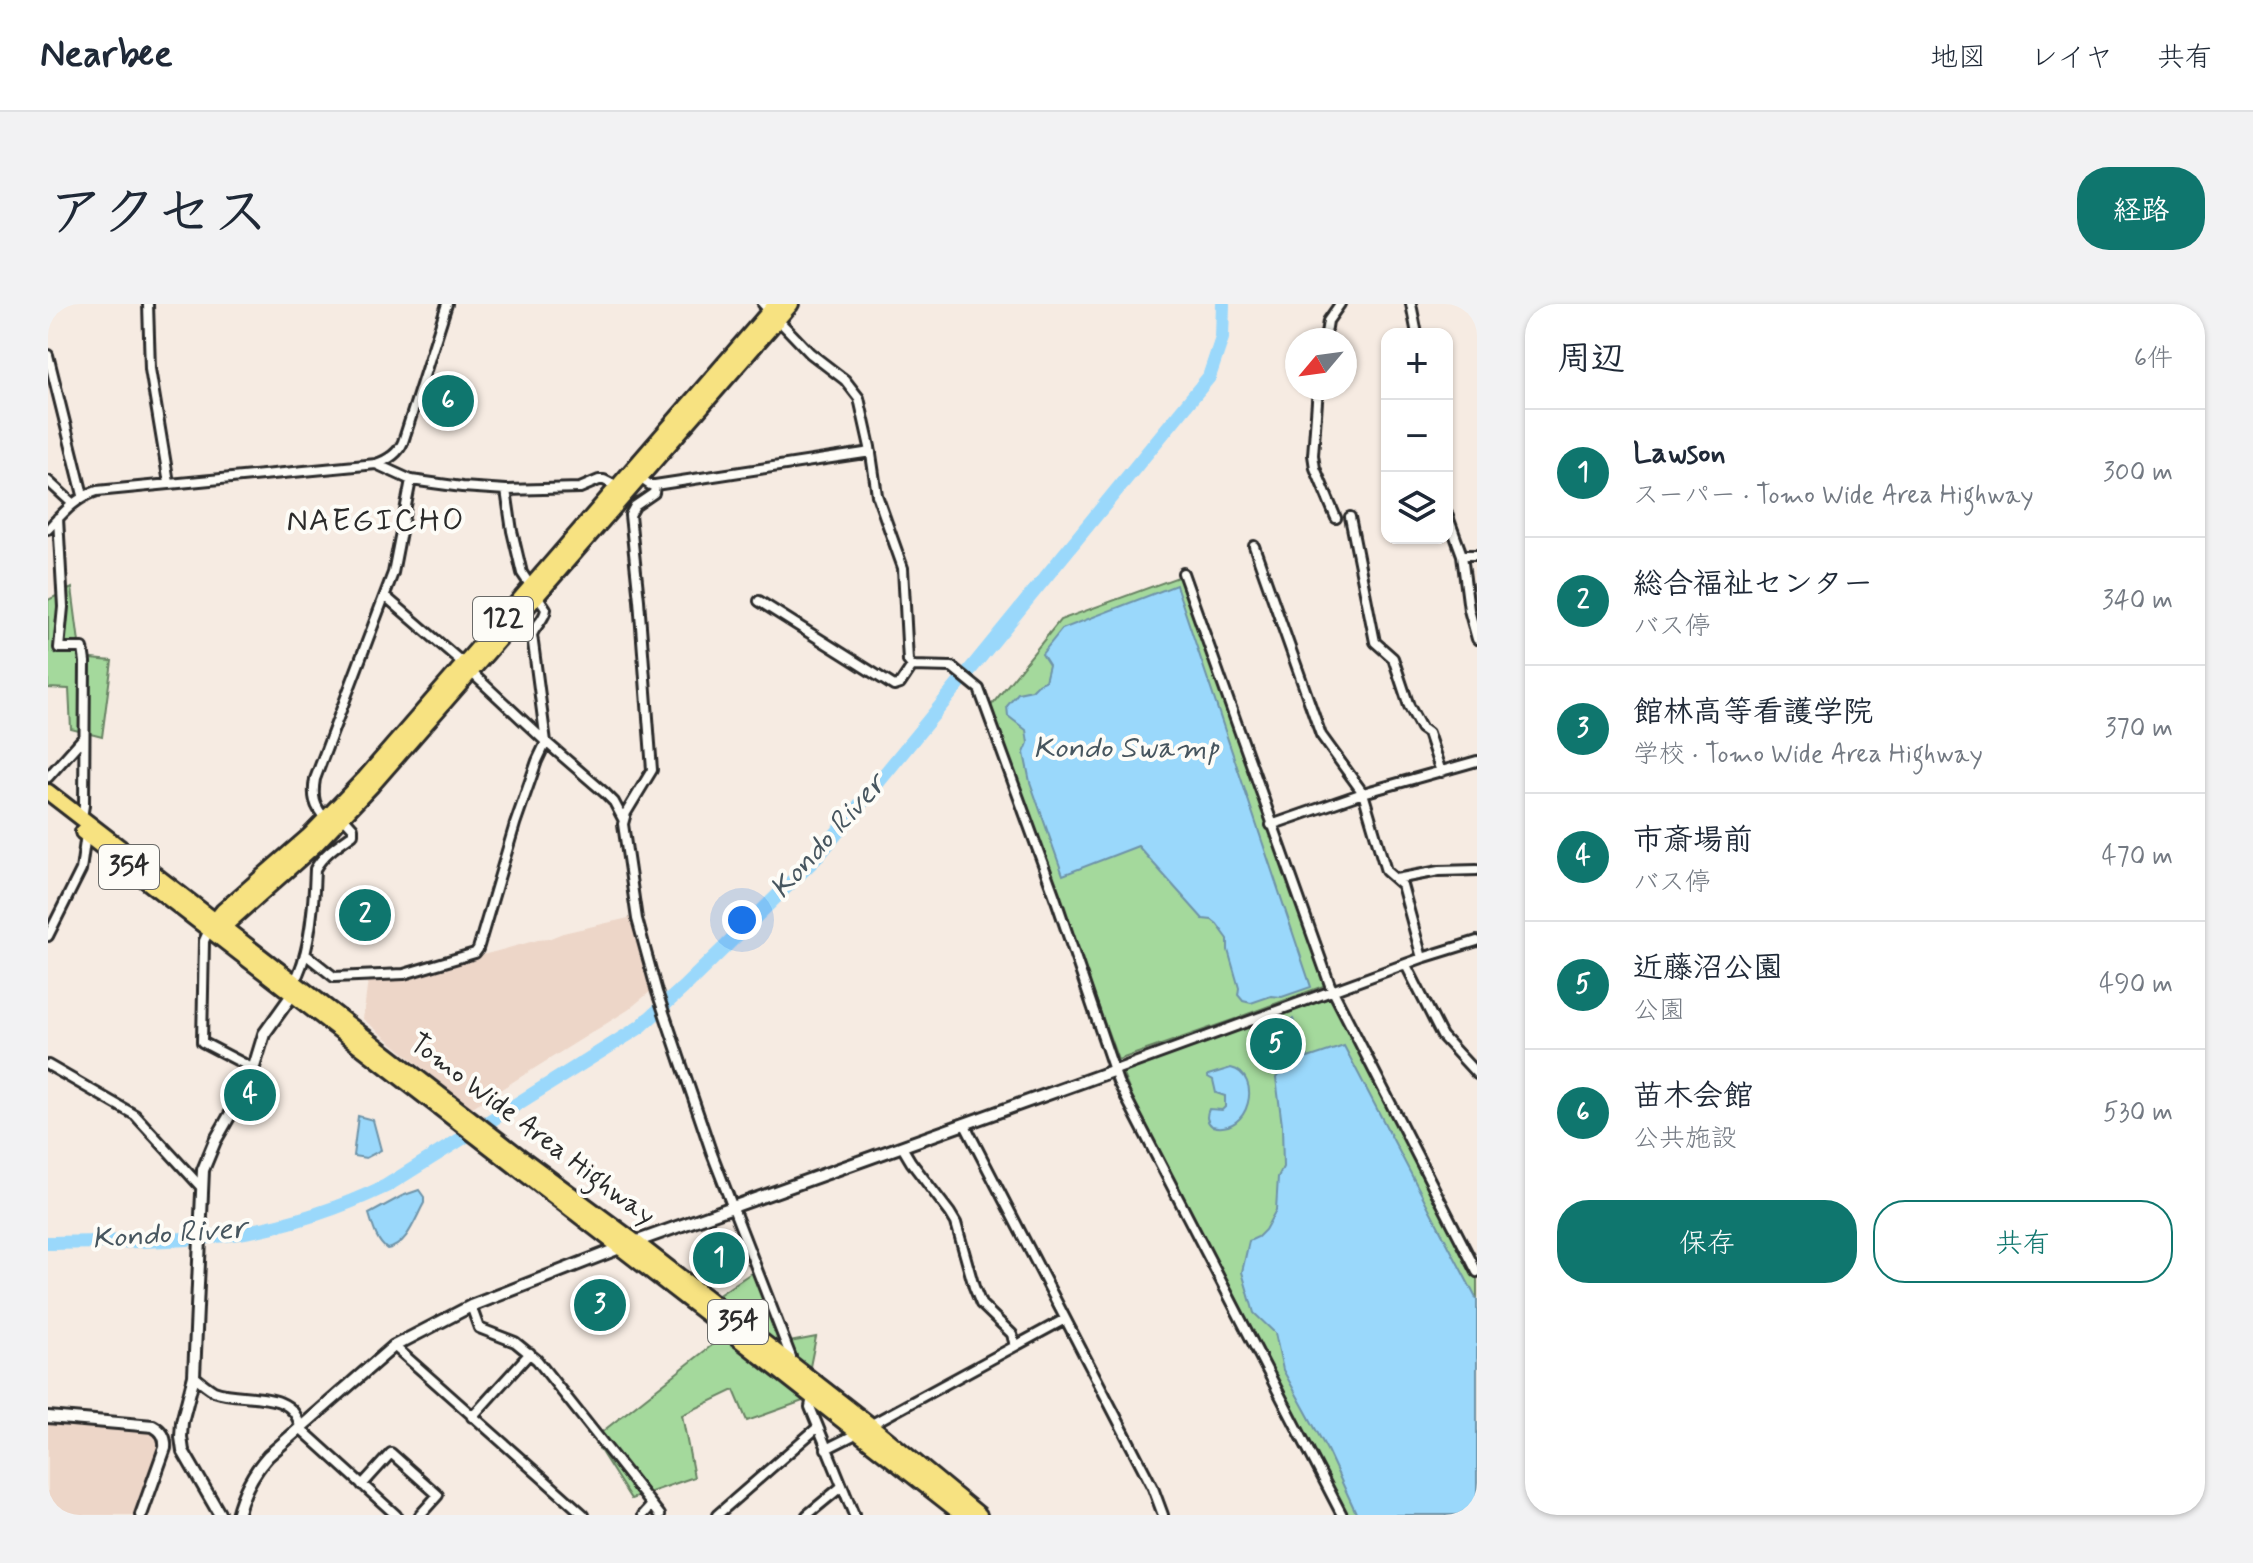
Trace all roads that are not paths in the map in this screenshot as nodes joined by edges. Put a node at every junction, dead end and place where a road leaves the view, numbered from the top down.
1 (148, 304) edge
2 (447, 304) edge
3 (791, 304) edge
4 (1340, 304) edge
5 (1411, 304) edge
6 (772, 310) edge
7 (1327, 328) edge
8 (1416, 328) edge
9 (48, 355) edge
10 (1317, 400) edge
11 (398, 451) junction
12 (871, 452) junction
13 (376, 464) junction
14 (394, 470) junction
15 (640, 478) junction
16 (411, 480) junction
17 (48, 481) edge
18 (169, 483) junction
19 (655, 485) junction
20 (618, 487) junction
21 (506, 490) junction
22 (83, 495) junction
23 (72, 503) junction
24 (1350, 517) dead end
25 (58, 518) junction
26 (1336, 518) dead end
27 (48, 529) edge
28 (1453, 530) edge
29 (1254, 546) dead end
30 (1462, 555) junction
31 (1477, 555) edge
32 (1183, 573) dead end
33 (534, 592) junction
34 (385, 596) junction
35 (759, 601) dead end
36 (1477, 639) edge
37 (912, 666) junction
38 (468, 668) junction
39 (85, 737) junction
40 (546, 742) junction
41 (1477, 761) edge
42 (1441, 772) junction
43 (48, 777) edge
44 (48, 792) edge
45 (1363, 793) junction
46 (48, 805) edge
47 (343, 817) junction
48 (82, 819) junction
49 (326, 819) junction
50 (623, 819) junction
51 (1271, 825) junction
52 (86, 834) junction
53 (1477, 870) edge
54 (1396, 879) junction
55 (216, 925) junction
56 (48, 936) edge
57 (1477, 941) edge
58 (305, 954) junction
59 (1422, 958) junction
60 (1406, 965) junction
61 (293, 988) junction
62 (1332, 991) junction
63 (48, 1065) edge
64 (254, 1069) junction
65 (1115, 1070) junction
66 (1477, 1074) edge
67 (965, 1125) junction
68 (488, 1139) junction
69 (902, 1147) junction
70 (201, 1187) junction
71 (733, 1206) junction
72 (635, 1242) junction
73 (621, 1248) junction
74 (1477, 1272) edge
75 (471, 1306) junction
76 (1065, 1319) junction
77 (394, 1346) junction
78 (1015, 1346) junction
79 (530, 1353) junction
80 (789, 1363) junction
81 (194, 1376) junction
82 (812, 1396) junction
83 (48, 1417) edge
84 (472, 1417) junction
85 (818, 1427) junction
86 (300, 1428) junction
87 (864, 1429) junction
88 (826, 1449) junction
89 (362, 1485) junction
90 (841, 1487) junction
91 (652, 1505) junction
92 (141, 1515) edge
93 (220, 1515) edge
94 (237, 1515) edge
95 (396, 1515) edge
96 (420, 1515) edge
97 (584, 1515) edge
98 (643, 1515) edge
99 (660, 1515) edge
100 (717, 1515) edge
101 (807, 1515) edge
102 (854, 1515) edge
103 (963, 1515) edge
104 (979, 1515) edge
105 (1163, 1515) edge
106 (1342, 1515) edge

1 - 18 street
2 - 11 street
3 - 6 highway, 122
4 - 7 street
5 - 8 street
6 - 12 street
6 - 15 highway, 122
6 - 20 highway, 122
9 - 22 street
10 - 26 street
11 - 13 street
11 - 14 street
12 - 19 street
12 - 37 street
13 - 14 street
13 - 18 street
14 - 16 street
15 - 19 street
15 - 33 highway, 122
16 - 21 street
16 - 34 street
17 - 23 street
18 - 22 street
19 - 50 street
20 - 21 street
20 - 33 highway, 122
21 - 33 street
22 - 23 street
23 - 25 street
24 - 42 street
25 - 27 street
25 - 39 street
28 - 30 street
29 - 45 street
30 - 31 street
30 - 36 street
32 - 51 street
33 - 38 highway, 122
33 - 40 street
34 - 38 street
34 - 49 street
35 - 37 street
37 - 65 street
38 - 40 street
38 - 47 highway, 122
38 - 49 highway, 122
39 - 43 street
39 - 48 street
40 - 50 street
40 - 58 street
41 - 42 street
42 - 45 street
44 - 48 highway, Tomo Wide Area Highway / 354
45 - 51 street
45 - 54 street
46 - 52 highway, Tomo Wide Area Highway / 354
47 - 55 highway, 122
47 - 58 street
48 - 55 highway, Tomo Wide Area Highway / 354
49 - 55 highway, 122
50 - 71 street
51 - 62 street
52 - 55 highway, Tomo Wide Area Highway / 354
52 - 56 street
53 - 54 street
54 - 59 street
55 - 61 highway, Tomo Wide Area Highway / 354
55 - 64 street
57 - 59 street
58 - 61 street
59 - 60 street
60 - 62 street
60 - 66 street
61 - 64 street
61 - 68 highway, Tomo Wide Area Highway / 354
62 - 65 street
62 - 74 street
63 - 70 street
64 - 70 street
65 - 67 street
65 - 106 street
67 - 69 street
67 - 76 street
68 - 72 highway, Tomo Wide Area Highway / 354
68 - 73 highway, Tomo Wide Area Highway / 354
69 - 71 street
69 - 78 street
70 - 81 street
71 - 72 street
71 - 80 street
72 - 73 street
72 - 80 highway, Tomo Wide Area Highway / 354
73 - 75 street
73 - 82 highway, Tomo Wide Area Highway / 354
75 - 77 street
75 - 79 street
76 - 78 street
76 - 105 street
77 - 84 street
77 - 86 street
78 - 87 street
79 - 84 street
79 - 91 street
80 - 87 highway, Tomo Wide Area Highway / 354
81 - 86 street
81 - 93 street
82 - 85 street
82 - 87 highway, Tomo Wide Area Highway / 354
83 - 92 street
84 - 97 street
85 - 88 street
85 - 100 street
86 - 89 street
86 - 94 street
87 - 88 street
87 - 103 highway, Tomo Wide Area Highway / 354
87 - 104 highway, Tomo Wide Area Highway / 354
88 - 90 street
89 - 95 street
89 - 96 street
90 - 101 street
90 - 102 street
91 - 98 street
91 - 99 street

